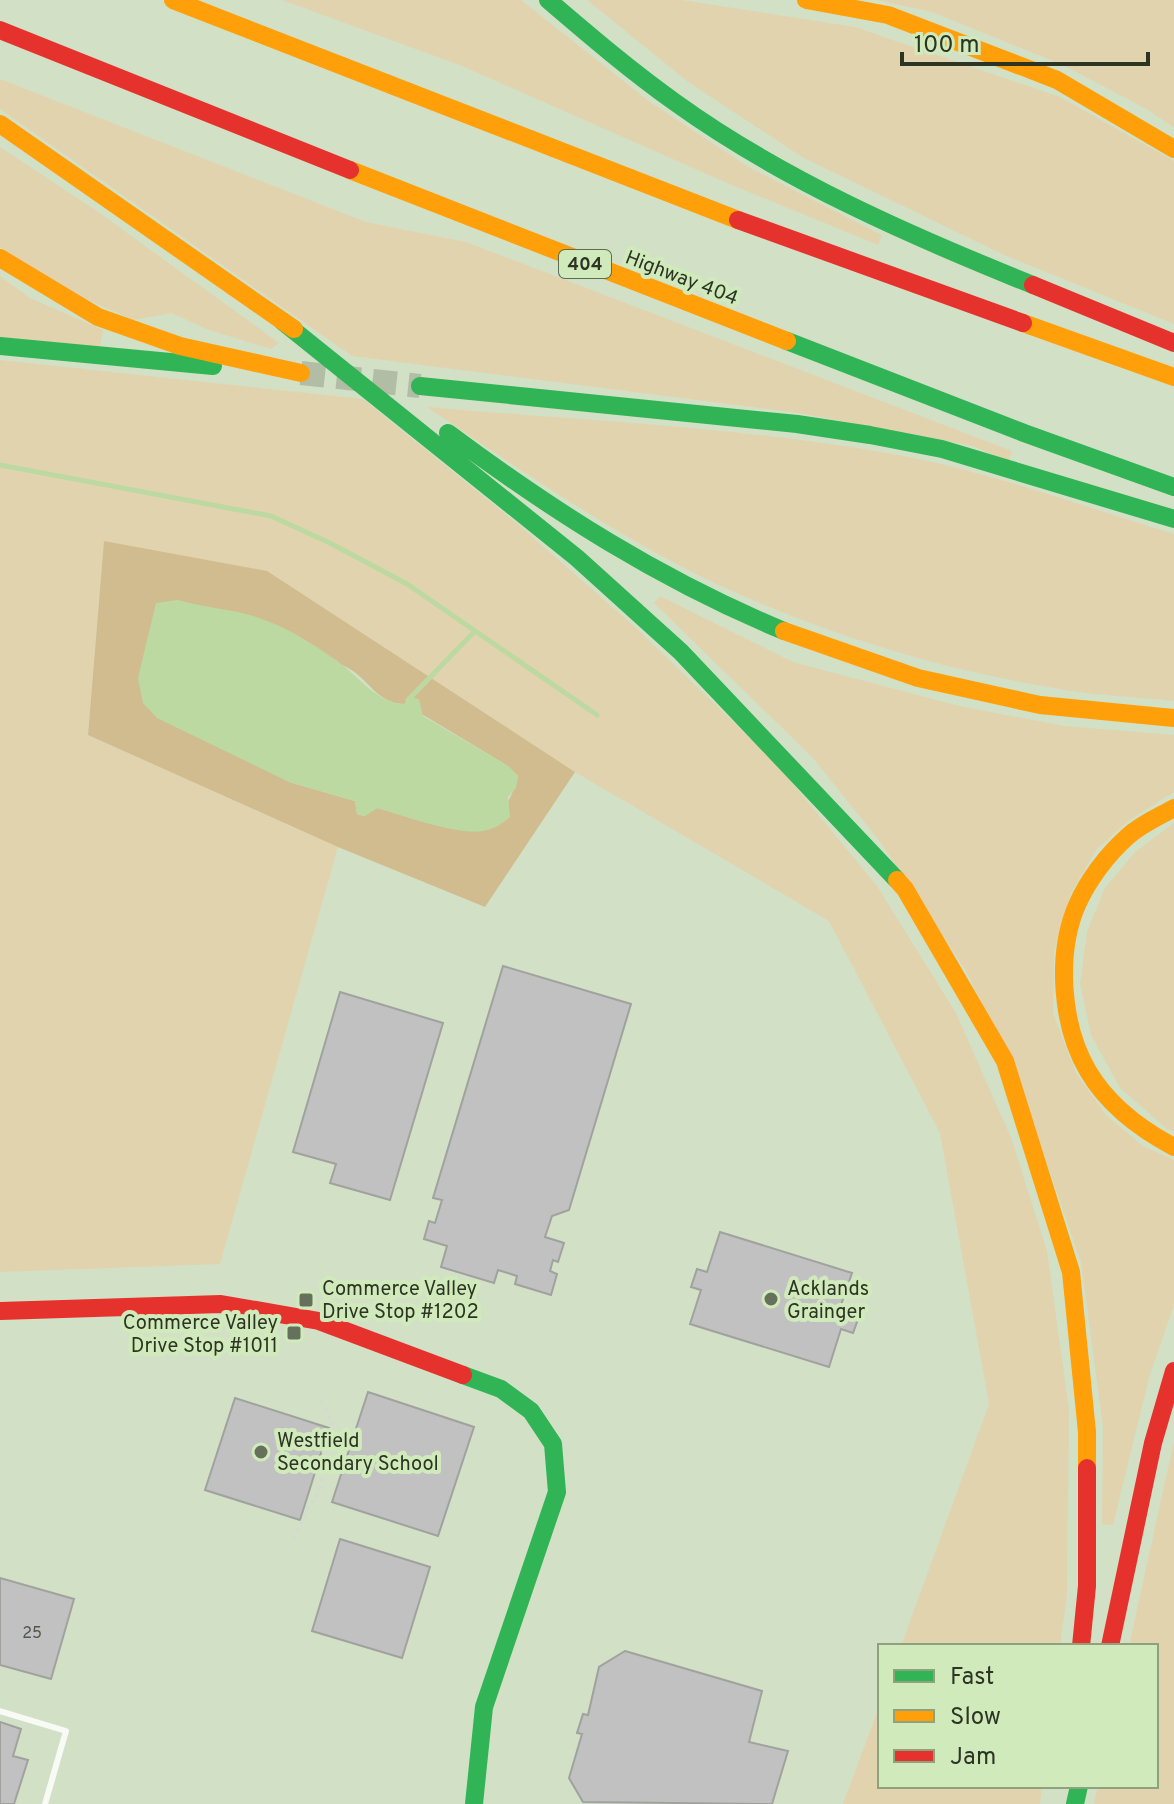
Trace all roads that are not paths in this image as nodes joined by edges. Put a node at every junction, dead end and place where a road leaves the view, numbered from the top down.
1 (173, 0) edge
2 (548, 0) edge
3 (806, 0) edge
4 (0, 30) edge
5 (0, 124) edge
6 (1174, 149) edge
7 (0, 258) edge
8 (282, 321) junction
9 (1174, 343) edge
10 (0, 346) edge
11 (1174, 377) edge
12 (420, 386) tunnel mouth
13 (1174, 487) edge
14 (1174, 519) edge
15 (1174, 718) edge
16 (1174, 808) edge
17 (1174, 1147) edge
18 (0, 1311) edge
19 (1174, 1371) edge
20 (1081, 1644) edge
21 (1110, 1644) edge
22 (0, 1711) edge
23 (45, 1804) edge
24 (474, 1804) edge

1 - 11 main road
2 - 9 main road
3 - 6 main road
4 - 13 main road, Highway 404 / 404
5 - 8 main road
7 - 10 main road
8 - 15 main road
8 - 20 main road
12 - 14 main road
16 - 17 main road
18 - 24 main road
19 - 21 main road
22 - 23 lane

